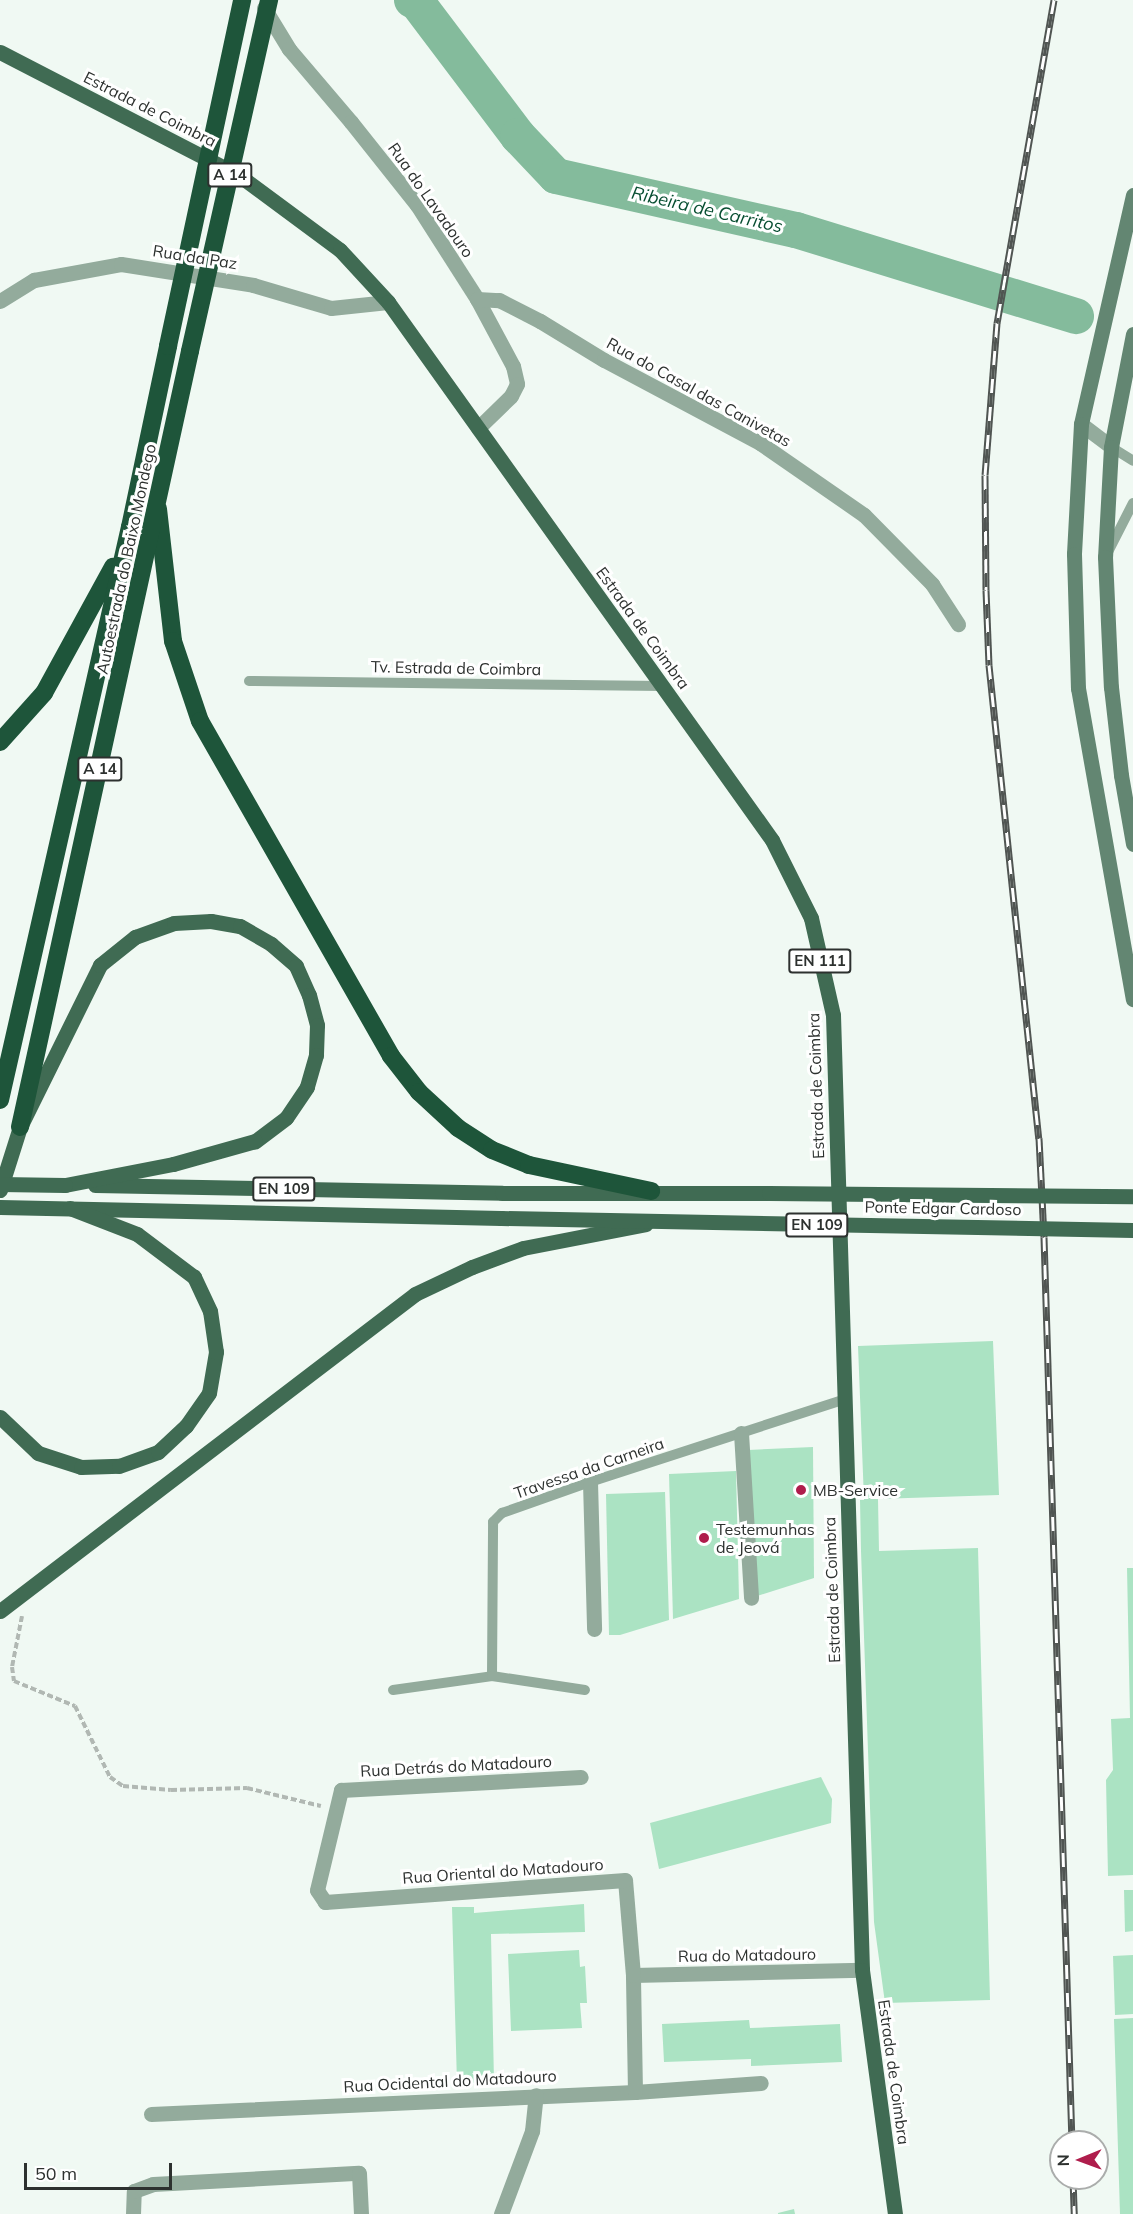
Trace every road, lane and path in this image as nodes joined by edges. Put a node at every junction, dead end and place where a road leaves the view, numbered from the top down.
1 (242, 0) edge
2 (261, 0) edge
3 (269, 0) edge
4 (0, 52) edge
5 (1133, 195) edge
6 (477, 299) junction
7 (0, 301) edge
8 (388, 302) junction
9 (1133, 334) edge
10 (1129, 381) edge
11 (1081, 424) junction
12 (478, 428) junction
13 (1112, 447) junction
14 (1133, 461) edge
15 (1133, 503) edge
16 (158, 509) junction
17 (130, 527) junction
18 (1105, 557) junction
19 (958, 624) dead end
20 (249, 681) dead end
21 (662, 686) junction
22 (0, 742) edge
23 (1133, 844) edge
24 (1133, 999) edge
25 (0, 1100) edge
26 (20, 1127) junction
27 (0, 1184) edge
28 (65, 1185) junction
29 (0, 1190) edge
30 (651, 1191) junction
31 (1133, 1196) edge
32 (0, 1207) edge
33 (70, 1208) junction
34 (655, 1222) junction
35 (1133, 1230) edge
36 (845, 1399) junction
37 (0, 1417) edge
38 (741, 1432) junction
39 (590, 1482) junction
40 (29, 1588) junction
41 (751, 1598) dead end
42 (0, 1611) edge
43 (594, 1629) dead end
44 (492, 1676) junction
45 (393, 1690) dead end
46 (585, 1690) dead end
47 (582, 1777) dead end
48 (337, 1808) junction
49 (325, 1902) joint
50 (862, 1970) junction
51 (633, 1975) junction
52 (761, 2083) dead end
53 (635, 2092) junction
54 (536, 2095) junction
55 (151, 2114) dead end
56 (133, 2214) edge
57 (361, 2214) edge
58 (501, 2214) edge
59 (895, 2214) edge

1 - 17 highway, Autoestrada do Baixo Mondego / A 14, bridge
2 - 6 street, Rua do Lavadouro
3 - 16 highway, Autoestrada do Baixo Mondego / A 14, bridge
4 - 8 main road, Estrada de Coimbra / EN 111
5 - 11 main road
6 - 12 street, Rua do Lavadouro
6 - 19 street, Rua do Casal das Canivetas
7 - 8 street, Rua da Paz
8 - 12 main road, Estrada de Coimbra / EN 111
9 - 10 main road
10 - 13 main road
11 - 13 street
11 - 24 main road
12 - 21 main road, Estrada de Coimbra / EN 111
13 - 14 lane
13 - 18 main road
15 - 18 lane
16 - 26 highway, Autoestrada do Baixo Mondego / A 14
16 - 30 highway
17 - 22 highway
17 - 25 highway, Autoestrada do Baixo Mondego / A 14
18 - 23 main road
20 - 21 lane, Tv. Estrada de Coimbra
21 - 36 main road, Estrada de Coimbra / EN 111
26 - 28 main road
26 - 29 main road
27 - 28 main road, EN 109, bridge
28 - 30 main road, Ponte Edgar Cardoso / EN 109
30 - 31 main road, Ponte Edgar Cardoso / EN 109, bridge
32 - 33 main road, EN 109
33 - 34 main road, Ponte Edgar Cardoso / EN 109, bridge
33 - 37 main road
34 - 35 main road, Ponte Edgar Cardoso / EN 109, bridge
34 - 40 main road, bridge
36 - 38 lane, Travessa da Carneira
36 - 50 main road, Estrada de Coimbra / EN 111
38 - 39 lane, Travessa da Carneira
38 - 41 street
39 - 43 street
39 - 44 lane, Travessa da Carneira
40 - 42 main road
40 - 48 path
44 - 45 lane
44 - 46 lane
47 - 48 street, Rua Detrás do Matadouro
48 - 49 street, Rua Detrás do Matadouro
49 - 51 street, Rua Oriental do Matadouro
50 - 51 street, Rua do Matadouro
50 - 59 main road, Estrada de Coimbra / EN 111
51 - 53 street
52 - 53 street, Rua Ocidental do Matadouro
53 - 54 street, Rua Ocidental do Matadouro
54 - 55 street, Rua Ocidental do Matadouro
54 - 58 street
56 - 57 street

